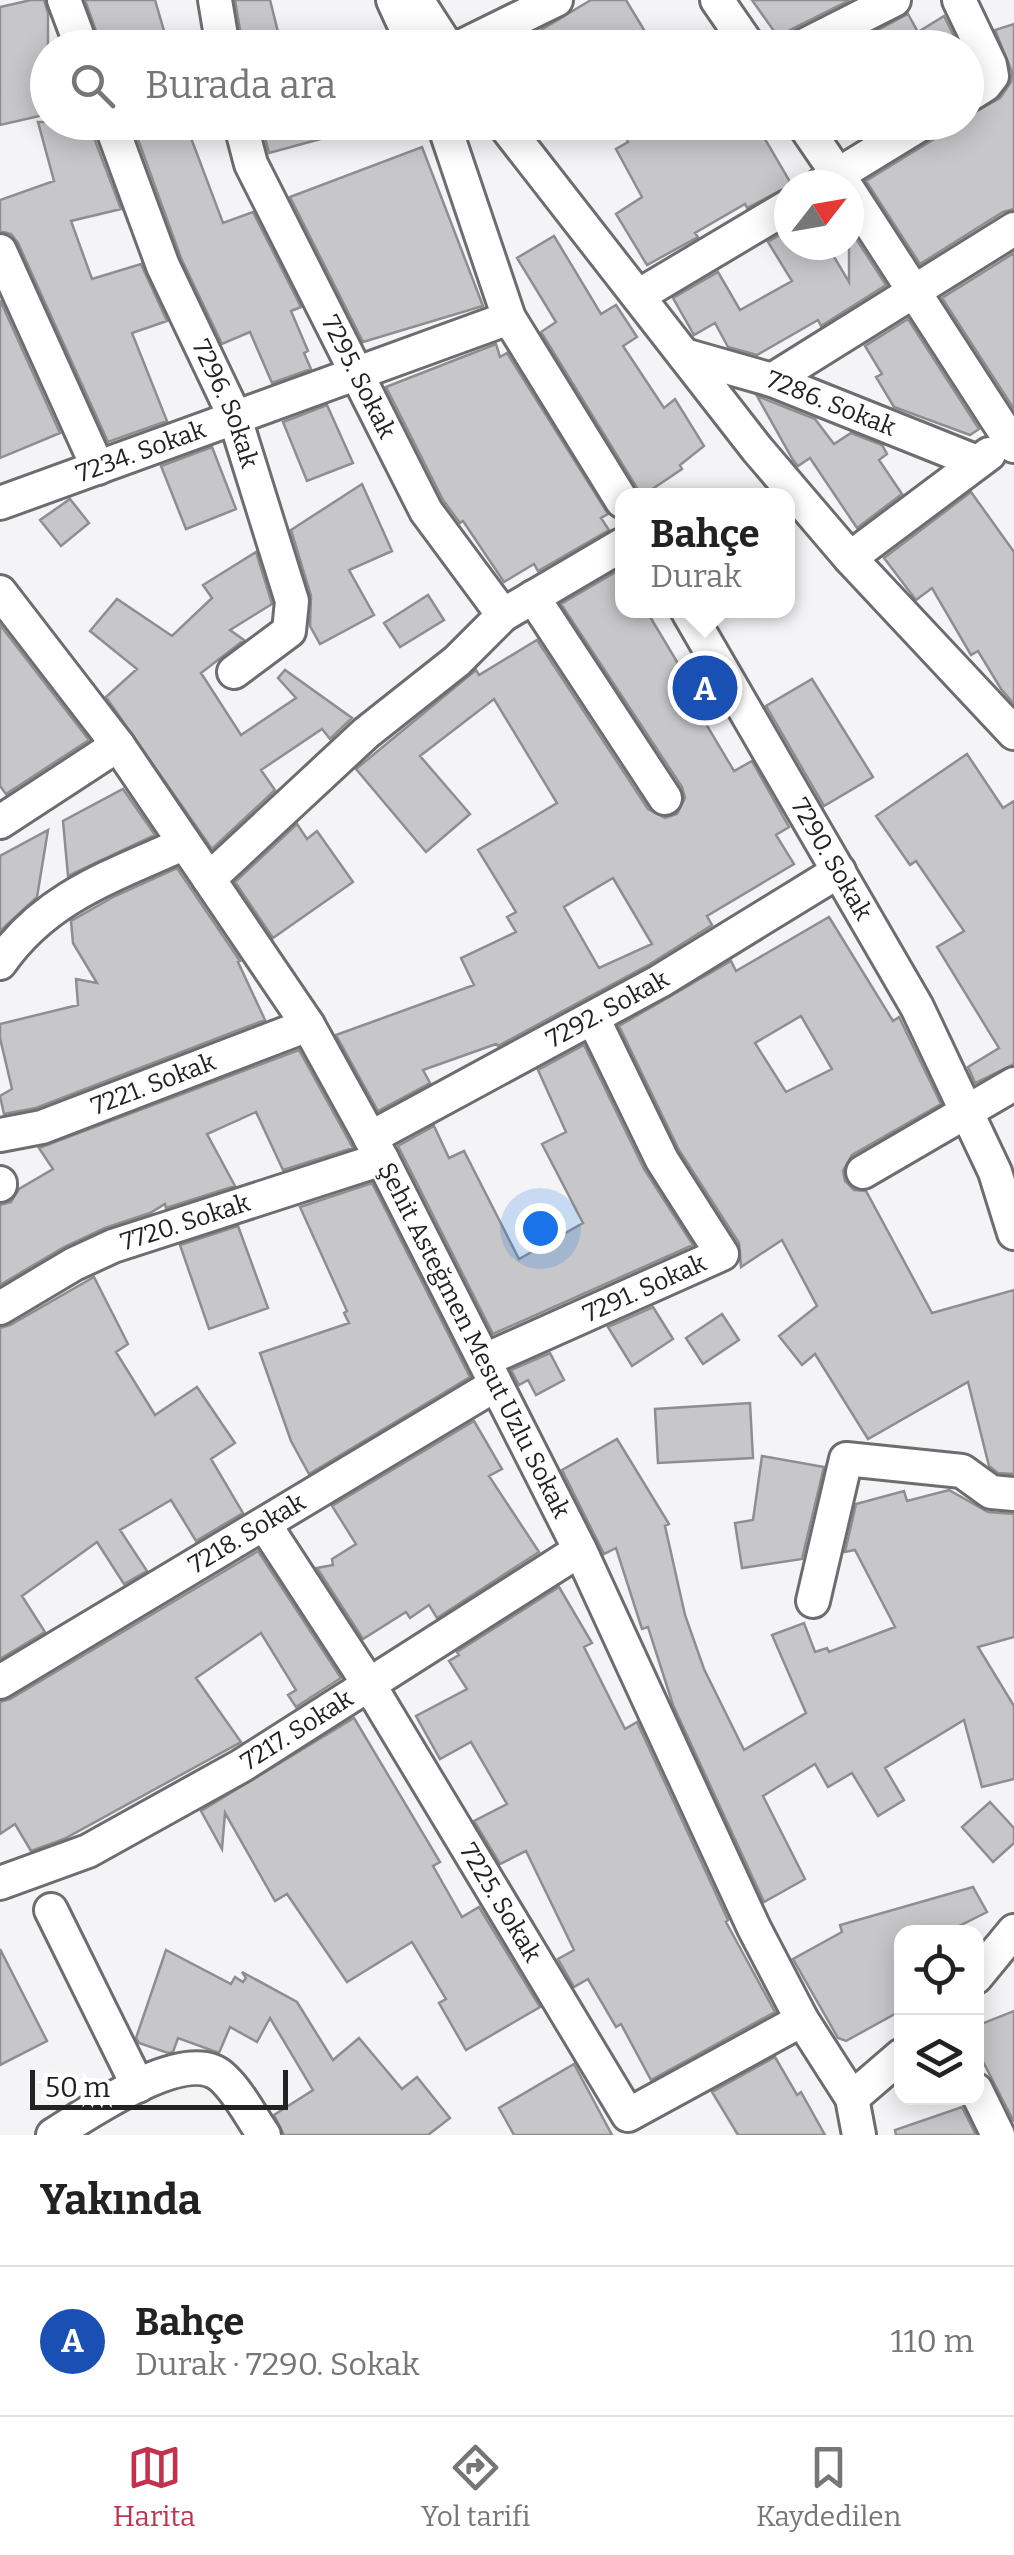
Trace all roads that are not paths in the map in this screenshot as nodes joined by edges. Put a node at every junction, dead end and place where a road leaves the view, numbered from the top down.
1 (64, 0) edge
2 (215, 0) edge
3 (393, 0) edge
4 (417, 0) edge
5 (556, 0) edge
6 (717, 0) edge
7 (894, 0) edge
8 (959, 0) edge
9 (75, 30) edge
10 (220, 30) edge
11 (407, 30) edge
12 (448, 30) edge
13 (492, 30) edge
14 (738, 30) edge
15 (835, 30) edge
16 (973, 30) edge
17 (984, 52) edge
18 (984, 86) edge
19 (117, 140) edge
20 (245, 140) edge
21 (450, 140) edge
22 (516, 140) edge
23 (812, 140) edge
24 (899, 140) edge
25 (830, 170) edge
26 (857, 170) edge
27 (774, 215) edge
28 (864, 220) edge
29 (1014, 229) edge
30 (0, 251) edge
31 (916, 291) junction
32 (638, 296) junction
33 (509, 318) junction
34 (684, 355) junction
35 (356, 375) junction
36 (772, 380) junction
37 (234, 416) junction
38 (1013, 442) edge
39 (977, 462) junction
40 (98, 468) junction
41 (790, 488) edge
42 (615, 490) edge
43 (795, 494) edge
44 (0, 503) edge
45 (615, 548) edge
46 (850, 558) junction
47 (0, 592) edge
48 (533, 597) junction
49 (504, 616) junction
50 (693, 618) edge
51 (234, 672) dead end
52 (1014, 733) edge
53 (118, 745) junction
54 (665, 798) dead end
55 (0, 822) edge
56 (183, 844) junction
57 (839, 871) junction
58 (209, 878) junction
59 (0, 964) edge
60 (594, 1018) junction
61 (308, 1025) junction
62 (1014, 1084) edge
63 (968, 1111) junction
64 (0, 1136) edge
65 (376, 1148) junction
66 (863, 1172) dead end
67 (1014, 1234) edge
68 (0, 1308) edge
69 (490, 1372) junction
70 (1014, 1494) edge
71 (265, 1525) junction
72 (580, 1550) junction
73 (813, 1601) dead end
74 (0, 1682) edge
75 (370, 1686) junction
76 (0, 1883) edge
77 (51, 1910) dead end
78 (1014, 1930) edge
79 (984, 1967) edge
80 (802, 2020) junction
81 (894, 2062) edge
82 (138, 2086) junction
83 (852, 2098) junction
84 (983, 2105) edge
85 (635, 2125) edge
86 (53, 2135) edge
87 (264, 2135) edge
88 (859, 2135) edge
89 (998, 2135) edge

1 - 9 street
2 - 10 street
3 - 11 street
4 - 12 street
5 - 13 street
6 - 14 street
7 - 15 street
8 - 16 street
17 - 18 street
19 - 37 street, 7296. Sokak
20 - 35 street, 7295. Sokak
21 - 33 street
22 - 32 street
23 - 25 street
24 - 26 street
27 - 32 street
28 - 31 street
29 - 31 street
30 - 40 street
31 - 36 street
31 - 38 street
32 - 34 street
33 - 35 street, 7234. Sokak
33 - 42 street
34 - 36 street, 7286. Sokak
34 - 41 street
35 - 37 street, 7234. Sokak
35 - 49 street, 7295. Sokak
36 - 39 street, 7286. Sokak
37 - 40 street, 7234. Sokak
37 - 51 street, 7296. Sokak
38 - 39 street
39 - 46 street
40 - 44 street, 7234. Sokak
43 - 46 street
45 - 48 street
46 - 52 street
47 - 53 street, Şehit Asteğmen Mesut Uzlu Sokak
48 - 49 street
48 - 54 street
49 - 58 street
50 - 57 street, 7290. Sokak
53 - 55 street
53 - 56 street, Şehit Asteğmen Mesut Uzlu Sokak
56 - 58 street, Şehit Asteğmen Mesut Uzlu Sokak
56 - 59 street
57 - 60 street, 7292. Sokak
57 - 63 street, 7290. Sokak
58 - 61 street, Şehit Asteğmen Mesut Uzlu Sokak
60 - 65 street, 7292. Sokak
60 - 69 street, 7291. Sokak
61 - 64 street, 7221. Sokak
61 - 65 street, Şehit Asteğmen Mesut Uzlu Sokak
62 - 63 street
63 - 66 street
63 - 67 street, 7290. Sokak
65 - 68 street, 7720. Sokak
65 - 69 street, Şehit Asteğmen Mesut Uzlu Sokak
69 - 71 street, 7218. Sokak
69 - 72 street, Şehit Asteğmen Mesut Uzlu Sokak
70 - 73 street
71 - 74 street, 7218. Sokak
71 - 75 street, 7225. Sokak
72 - 75 street, 7217. Sokak
72 - 80 street, Şehit Asteğmen Mesut Uzlu Sokak
75 - 76 street, 7217. Sokak
75 - 85 street, 7225. Sokak
77 - 82 street
78 - 79 street
80 - 83 street, Şehit Asteğmen Mesut Uzlu Sokak
80 - 85 street, 7225. Sokak
81 - 83 street
82 - 86 street
82 - 87 street
83 - 88 street, Şehit Asteğmen Mesut Uzlu Sokak
84 - 89 street

